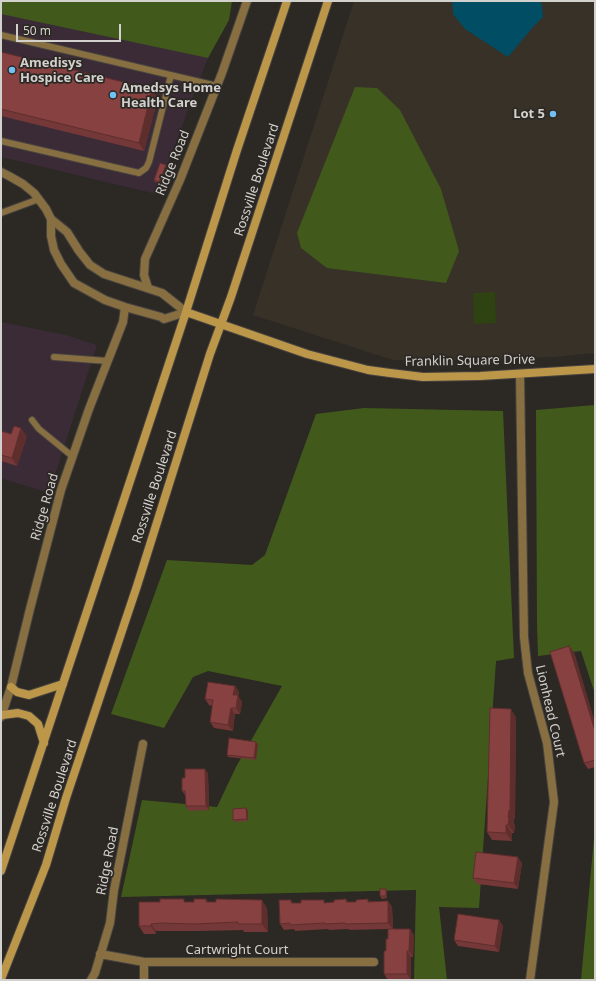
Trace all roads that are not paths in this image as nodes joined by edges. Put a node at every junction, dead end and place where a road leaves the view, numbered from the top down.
1 (247, 1) edge
2 (287, 1) edge
3 (328, 1) edge
4 (1, 35) edge
5 (171, 75) junction
6 (217, 86) junction
7 (1, 141) edge
8 (1, 172) edge
9 (39, 199) junction
10 (1, 213) edge
11 (51, 219) junction
12 (148, 288) junction
13 (125, 307) junction
14 (186, 312) junction
15 (221, 324) junction
16 (54, 357) dead end
17 (108, 361) junction
18 (595, 369) edge
19 (520, 374) junction
20 (32, 420) dead end
21 (72, 456) junction
22 (63, 684) junction
23 (11, 687) junction
24 (1, 716) edge
25 (44, 743) junction
26 (143, 744) dead end
27 (1, 871) edge
28 (100, 954) junction
29 (144, 962) junction
30 (374, 962) dead end
31 (1, 979) edge
32 (91, 980) edge
33 (144, 980) edge
34 (530, 980) edge

1 - 6 street, Ridge Road
2 - 14 main road, Rossville Boulevard
3 - 15 main road, Rossville Boulevard
4 - 5 lane
5 - 6 lane
5 - 7 lane
6 - 12 street, Ridge Road
8 - 9 street, Franklin Square Drive
9 - 10 lane
9 - 11 street, Franklin Square Drive
11 - 12 street, Franklin Square Drive
11 - 13 street, Franklin Square Drive
12 - 14 street, Franklin Square Drive
13 - 14 street, Franklin Square Drive
13 - 17 street, Ridge Road
14 - 15 main road, Franklin Square Drive
14 - 22 main road, Rossville Boulevard
15 - 19 main road, Franklin Square Drive
15 - 31 main road, Rossville Boulevard
16 - 17 lane
17 - 21 street, Ridge Road
18 - 19 main road, Franklin Square Drive
19 - 34 street, Lionhead Court
20 - 21 lane
21 - 23 street, Ridge Road
22 - 23 main road
22 - 25 main road, Rossville Boulevard
23 - 24 street, Ridge Road
24 - 25 main road
25 - 27 main road, Rossville Boulevard
26 - 28 street, Ridge Road
28 - 29 street, Cartwright Court
28 - 32 street, Ridge Road
29 - 30 street, Cartwright Court
29 - 33 street

